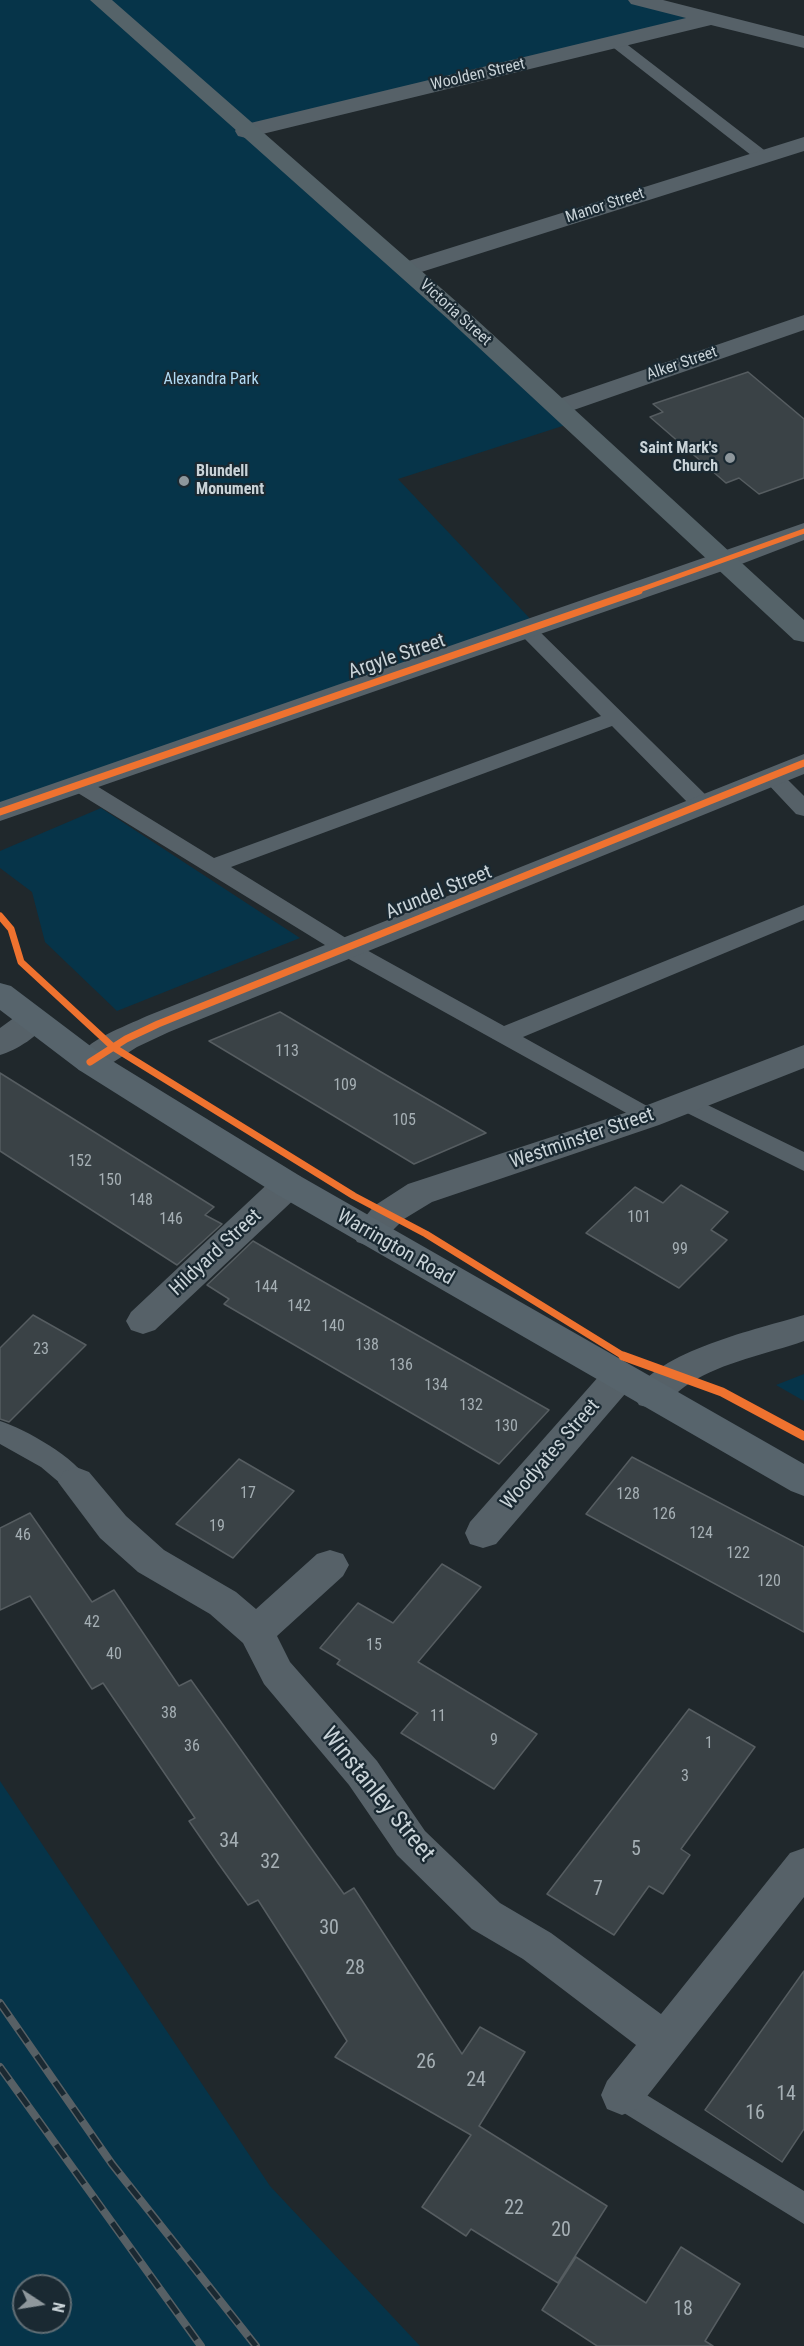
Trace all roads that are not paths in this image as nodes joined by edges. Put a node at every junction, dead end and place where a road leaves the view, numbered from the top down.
1 (100, 0) edge
2 (638, 0) edge
3 (710, 19) junction
4 (615, 42) junction
5 (804, 42) edge
6 (246, 131) junction
7 (804, 144) edge
8 (762, 156) junction
9 (407, 269) junction
10 (804, 322) edge
11 (559, 407) junction
12 (804, 531) edge
13 (722, 562) junction
14 (527, 630) junction
15 (804, 634) edge
16 (615, 718) junction
17 (804, 763) edge
18 (771, 776) junction
19 (80, 785) junction
20 (702, 804) junction
21 (804, 809) edge
22 (0, 812) edge
23 (213, 866) junction
24 (804, 912) edge
25 (346, 948) junction
26 (0, 994) edge
27 (33, 1020) junction
28 (503, 1036) junction
29 (0, 1044) edge
30 (804, 1056) edge
31 (90, 1062) junction
32 (685, 1102) junction
33 (648, 1118) junction
34 (804, 1162) edge
35 (288, 1185) junction
36 (369, 1233) junction
37 (143, 1321) dead end
38 (804, 1328) edge
39 (619, 1377) junction
40 (651, 1395) junction
41 (0, 1431) edge
42 (804, 1480) edge
43 (76, 1482) joint
44 (483, 1533) dead end
45 (330, 1565) dead end
46 (256, 1632) junction
47 (804, 1866) edge
48 (666, 2042) junction
49 (622, 2095) joint
50 (804, 2209) edge

1 - 6 main road, Victoria Street
2 - 3 street
3 - 4 street, Woolden Street
3 - 5 street
4 - 6 street, Woolden Street
4 - 8 lane
6 - 9 main road, Victoria Street
7 - 8 street, Manor Street
8 - 9 street, Manor Street
9 - 11 main road, Victoria Street
10 - 11 street, Alker Street
11 - 13 main road, Victoria Street
12 - 13 street, Argyle Street
13 - 14 street, Argyle Street
13 - 15 main road, Victoria Street
14 - 16 lane
14 - 19 street, Argyle Street
16 - 20 lane
16 - 23 lane
17 - 18 street, Arundel Street
18 - 20 street, Arundel Street
18 - 21 lane
19 - 22 street, Argyle Street
19 - 23 lane
20 - 25 street, Arundel Street
23 - 25 lane
24 - 28 lane
25 - 28 lane
25 - 31 street, Arundel Street
26 - 27 main road, Warrington Road
27 - 29 street
27 - 31 main road, Warrington Road
28 - 33 lane
30 - 32 street, Westminster Street
31 - 35 main road, Warrington Road
32 - 33 street, Westminster Street
32 - 34 lane
33 - 36 street, Westminster Street
35 - 36 main road, Warrington Road
35 - 37 street, Hildyard Street
36 - 39 main road, Warrington Road
38 - 40 street
39 - 40 main road, Warrington Road
39 - 44 street, Woodyates Street
40 - 42 main road, Warrington Road
41 - 43 lane, Winstanley Street
43 - 46 street, Winstanley Street
45 - 46 street
46 - 48 street, Winstanley Street
47 - 48 street
48 - 49 street
49 - 50 lane

